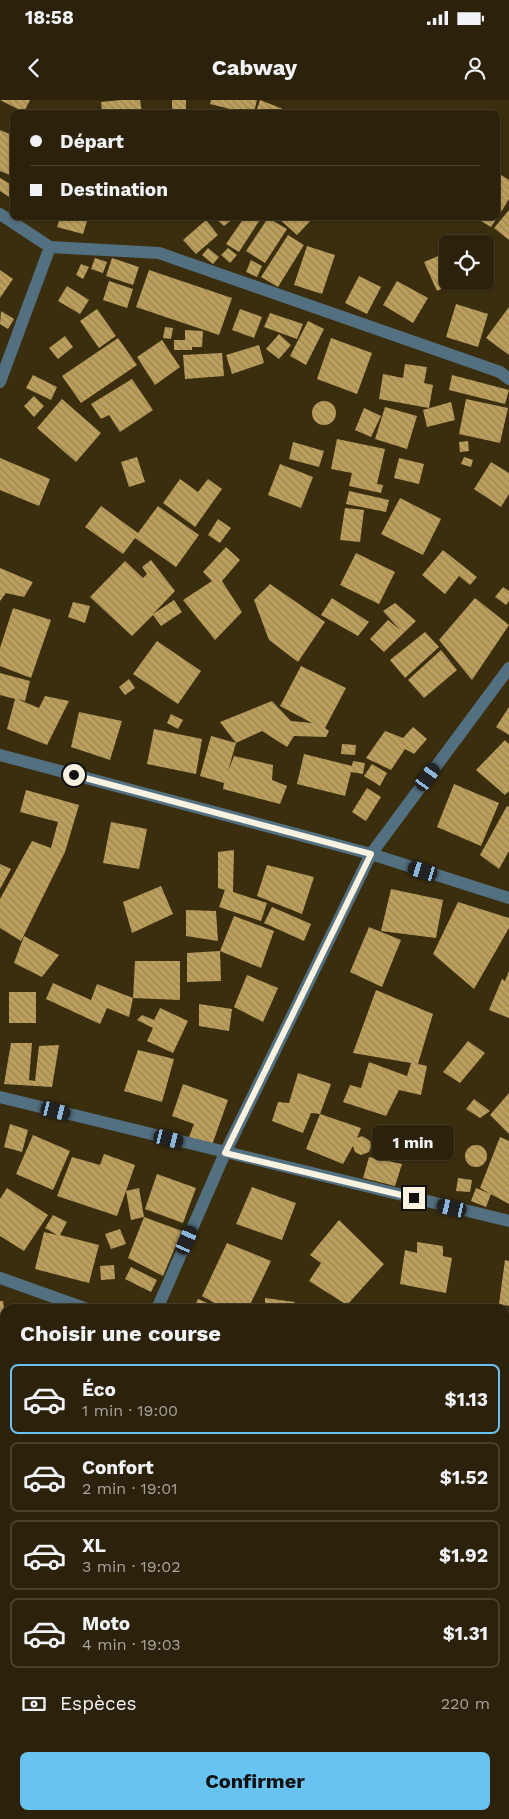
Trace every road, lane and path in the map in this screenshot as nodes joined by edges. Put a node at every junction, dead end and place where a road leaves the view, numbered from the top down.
1 (0, 214) edge
2 (50, 247) junction
3 (509, 378) edge
4 (0, 382) edge
5 (509, 668) edge
6 (0, 755) edge
7 (371, 854) junction
8 (509, 898) edge
9 (0, 1097) edge
10 (225, 1153) junction
11 (509, 1221) edge
12 (0, 1278) edge
13 (73, 1304) edge
14 (159, 1304) edge

1 - 2 street
2 - 3 street
2 - 4 street
5 - 7 street
6 - 7 street
7 - 8 street
7 - 10 street
9 - 10 street
10 - 11 street
10 - 14 street
12 - 13 street

